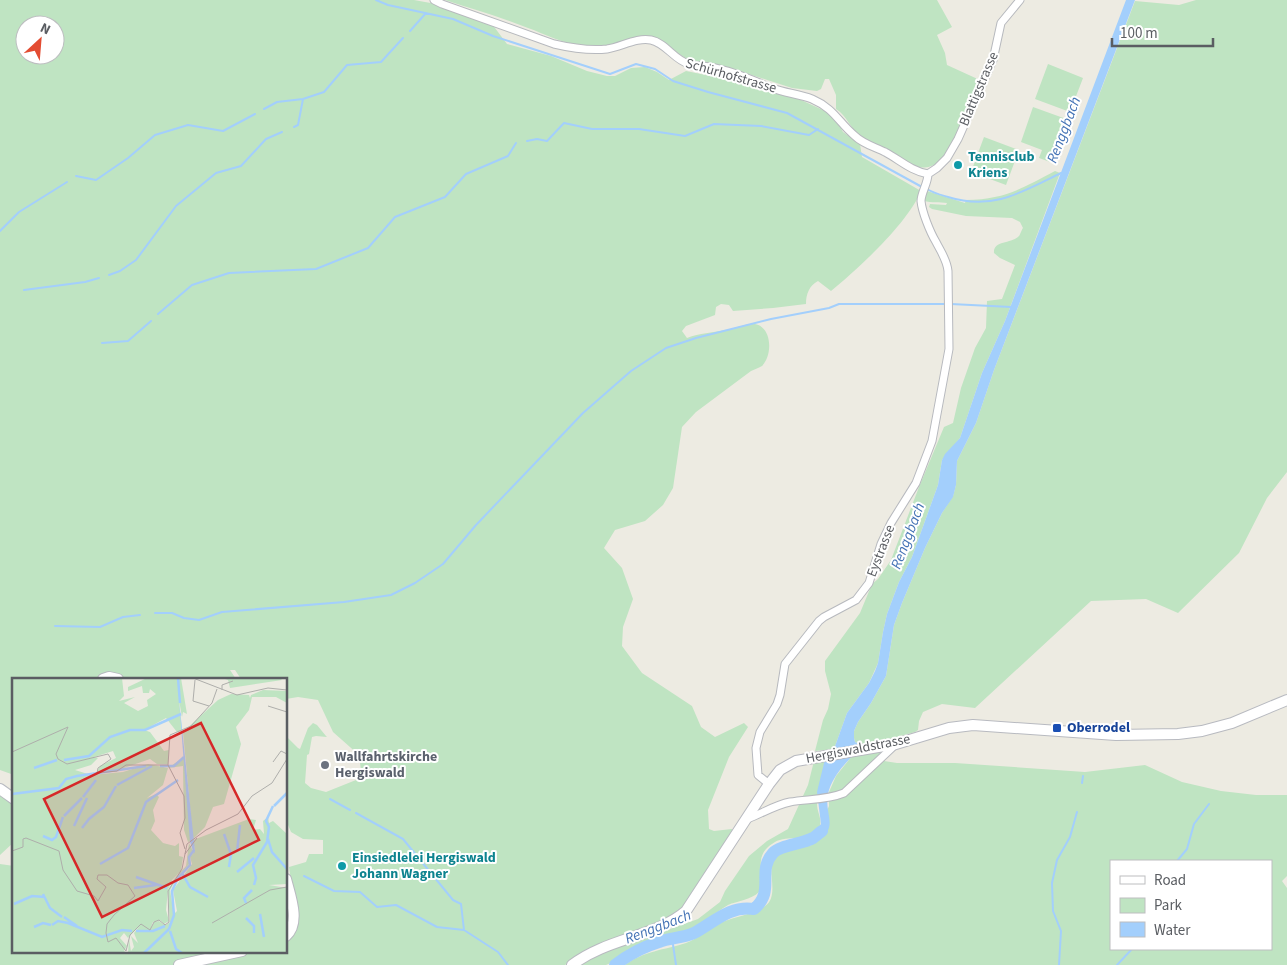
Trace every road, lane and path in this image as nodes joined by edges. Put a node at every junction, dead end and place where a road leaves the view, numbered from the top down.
1 (434, 0) edge
2 (1020, 0) edge
3 (928, 174) junction
4 (1287, 700) edge
5 (896, 744) junction
6 (769, 784) junction
7 (0, 789) edge
8 (12, 798) edge
9 (747, 820) junction
10 (288, 890) edge
11 (288, 934) edge
12 (238, 952) edge
13 (179, 965) edge
14 (572, 965) edge

1 - 3 street, Schürhofstrasse
2 - 3 street, Blattigstrasse
3 - 6 street, Eystrasse
4 - 5 street, Hergiswaldstrasse
5 - 6 street, Hergiswaldstrasse
5 - 9 street
6 - 9 street, Hergiswaldstrasse
7 - 8 street
9 - 14 street, Hergiswaldstrasse
10 - 11 street
12 - 13 street

